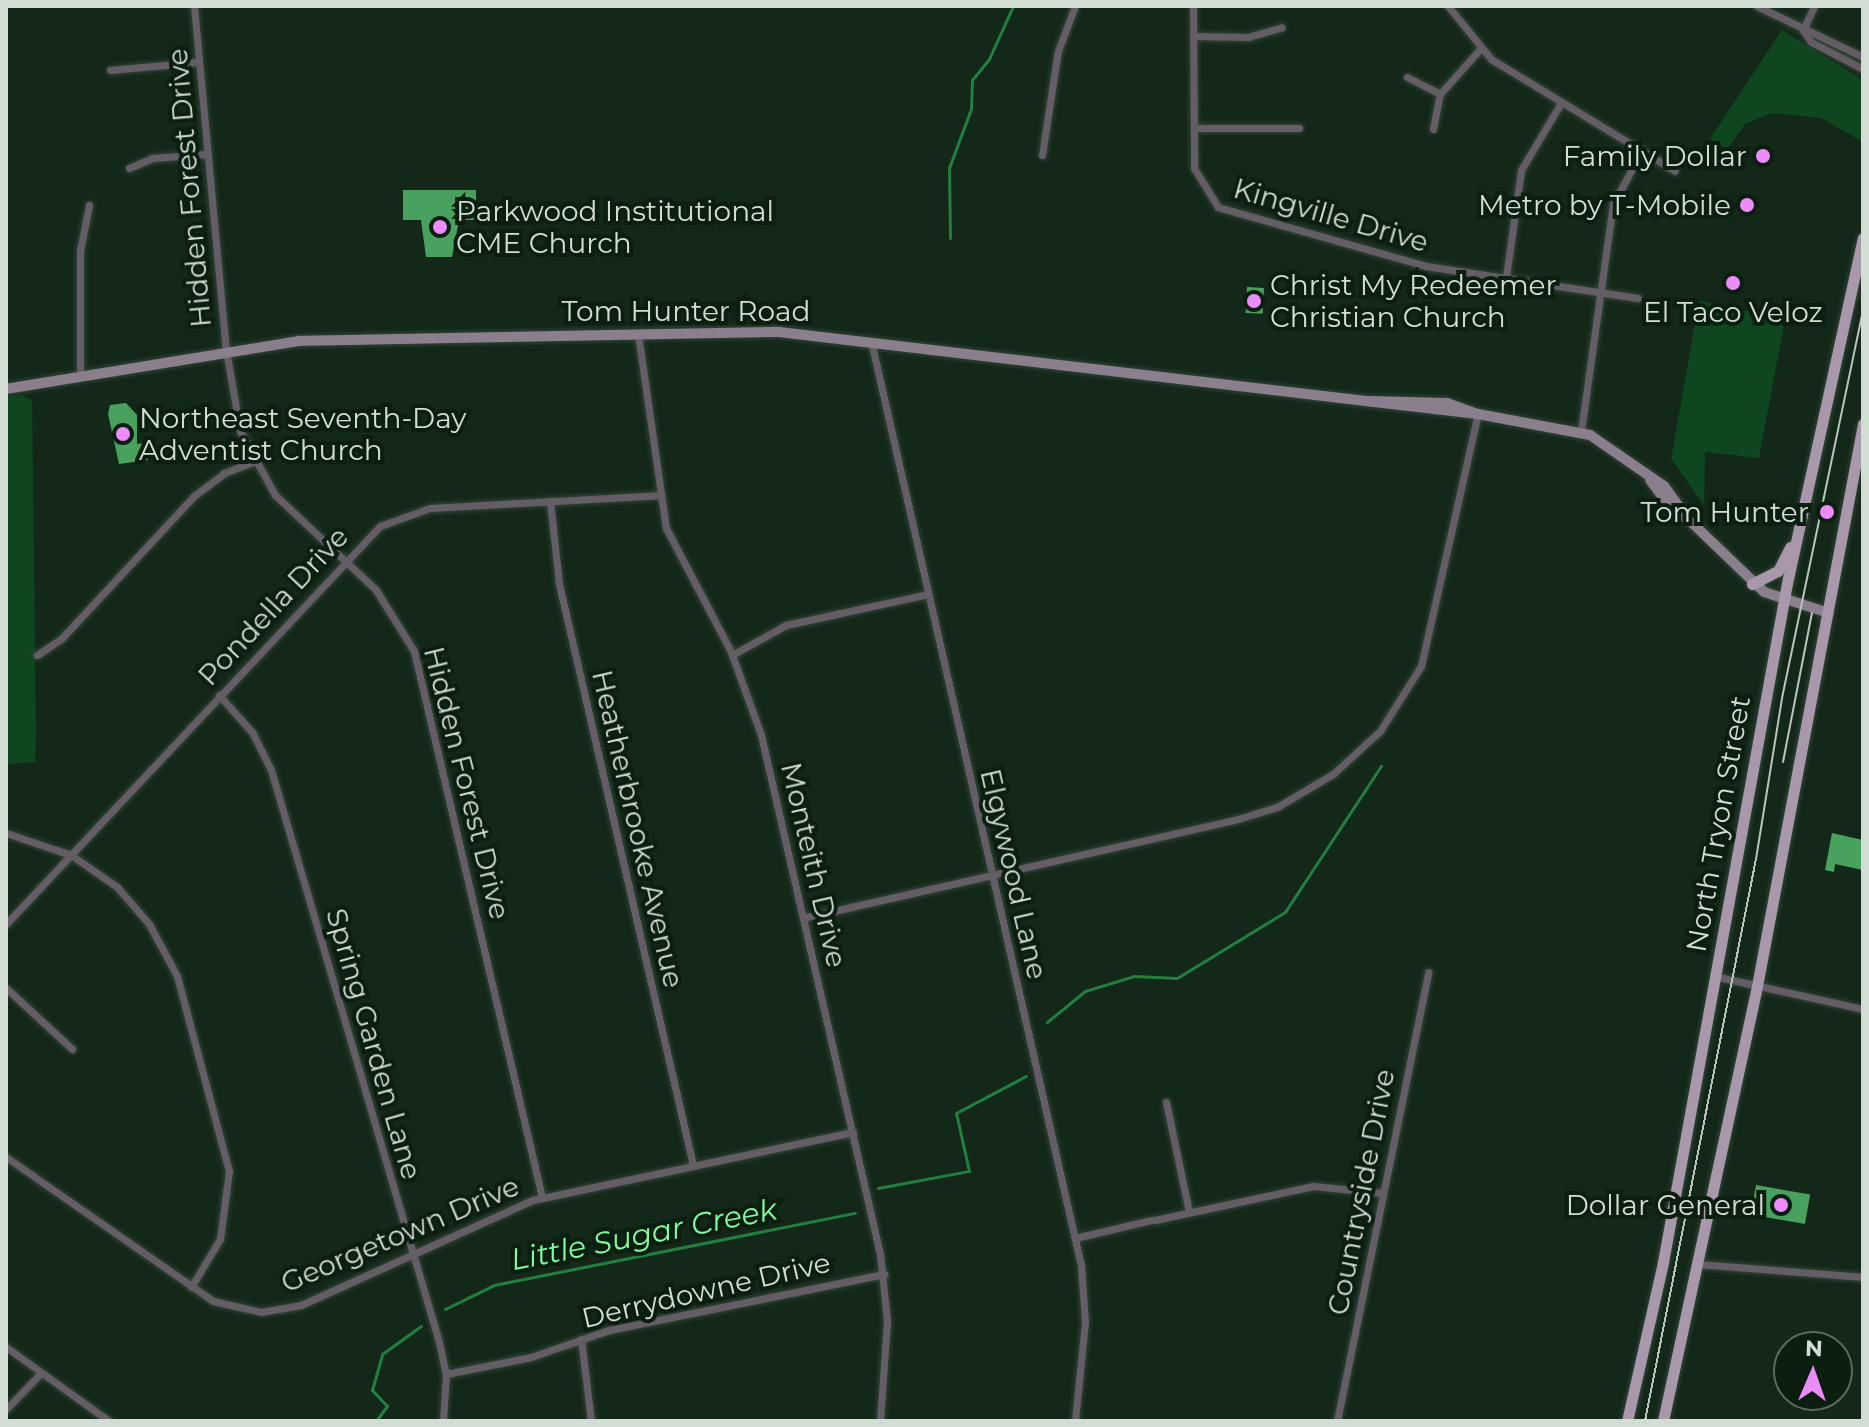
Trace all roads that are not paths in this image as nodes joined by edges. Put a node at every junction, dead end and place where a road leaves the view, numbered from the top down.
1 (194, 6) edge
2 (1075, 6) edge
3 (1193, 6) edge
4 (1448, 6) edge
5 (1757, 6) edge
6 (1814, 6) edge
7 (1282, 27) dead end
8 (1803, 30) junction
9 (1193, 36) junction
10 (1479, 50) junction
11 (1863, 57) edge
12 (198, 62) junction
13 (1863, 69) edge
14 (110, 70) dead end
15 (1407, 77) dead end
16 (1440, 94) junction
17 (1561, 103) junction
18 (1194, 128) junction
19 (1299, 128) dead end
20 (1433, 129) dead end
21 (207, 154) junction
22 (1640, 154) junction
23 (1042, 155) dead end
24 (129, 168) dead end
25 (1675, 171) dead end
26 (89, 205) dead end
27 (1863, 238) edge
28 (1506, 277) junction
29 (1603, 292) junction
30 (1638, 298) dead end
31 (638, 334) junction
32 (871, 339) junction
33 (226, 350) junction
34 (80, 376) junction
35 (6, 389) edge
36 (1478, 414) junction
37 (1863, 424) edge
38 (1581, 431) junction
39 (253, 462) junction
40 (1859, 468) edge
41 (659, 495) junction
42 (550, 501) junction
43 (1797, 532) junction
44 (344, 560) junction
45 (1752, 584) junction
46 (928, 594) junction
47 (1784, 600) junction
48 (1829, 613) junction
49 (37, 655) dead end
50 (732, 655) junction
51 (219, 695) junction
52 (6, 833) edge
53 (71, 855) junction
54 (992, 875) junction
55 (803, 918) junction
56 (6, 924) edge
57 (1428, 972) dead end
58 (1714, 976) junction
59 (1757, 986) junction
60 (6, 988) edge
61 (1863, 1009) edge
62 (72, 1049) dead end
63 (1166, 1102) dead end
64 (853, 1132) junction
65 (6, 1157) edge
66 (693, 1165) junction
67 (1383, 1193) junction
68 (542, 1197) junction
69 (1189, 1212) junction
70 (1075, 1238) junction
71 (413, 1253) junction
72 (1698, 1264) junction
73 (884, 1274) junction
74 (1863, 1277) edge
75 (191, 1287) junction
76 (581, 1339) junction
77 (6, 1347) edge
78 (41, 1373) junction
79 (446, 1374) junction
80 (6, 1409) edge
81 (109, 1421) edge
82 (443, 1421) edge
83 (591, 1421) edge
84 (880, 1421) edge
85 (1075, 1421) edge
86 (1337, 1421) edge
87 (1627, 1421) edge
88 (1663, 1421) edge

1 - 12 street, Hidden Forest Drive
2 - 23 street
3 - 9 street, Kingville Drive
4 - 10 street
5 - 8 street
6 - 8 street
7 - 9 street
8 - 11 street
8 - 13 street
9 - 18 street, Kingville Drive
10 - 16 street
10 - 17 street
12 - 14 street
12 - 21 street, Hidden Forest Drive
15 - 16 street
16 - 20 street
17 - 22 street
17 - 28 street
18 - 19 street
18 - 28 street, Kingville Drive
21 - 24 street
21 - 33 street, Hidden Forest Drive
22 - 25 street
22 - 29 street
26 - 34 street
27 - 43 main road, North Tryon Street
28 - 29 street, Kingville Drive
29 - 30 street, Kingville Drive
29 - 38 street
31 - 32 street, Tom Hunter Road
31 - 33 street, Tom Hunter Road
31 - 41 street, Monteith Drive
32 - 36 street, Tom Hunter Road
32 - 46 street, Elgywood Lane
33 - 34 street, Tom Hunter Road
33 - 39 street, Hidden Forest Drive
34 - 35 street, Tom Hunter Road
36 - 38 street, Tom Hunter Road
36 - 54 street
37 - 40 main road
38 - 45 street, Tom Hunter Road
39 - 44 street, Hidden Forest Drive
39 - 49 street
40 - 48 main road
41 - 42 street, Pondella Drive
41 - 50 street, Monteith Drive
42 - 44 street, Pondella Drive
42 - 66 street, Heatherbrooke Avenue
43 - 45 main road
43 - 47 main road, North Tryon Street
44 - 51 street, Pondella Drive
44 - 68 street, Hidden Forest Drive
45 - 47 street, Tom Hunter Road
46 - 50 street
46 - 54 street, Elgywood Lane
47 - 48 street, Tom Hunter Road
47 - 58 main road, North Tryon Street
48 - 59 main road
50 - 55 street, Monteith Drive
51 - 53 street, Pondella Drive
51 - 71 street, Spring Garden Lane
52 - 53 street
53 - 56 street, Pondella Drive
53 - 75 street
54 - 55 street
54 - 70 street, Elgywood Lane
55 - 64 street, Monteith Drive
57 - 67 street, Countryside Drive
58 - 59 street
58 - 87 main road, North Tryon Street
59 - 61 street
59 - 72 main road
60 - 62 street
63 - 69 street
64 - 66 street, Georgetown Drive
64 - 73 street, Monteith Drive
65 - 75 street, Georgetown Drive
66 - 68 street, Georgetown Drive
67 - 69 street
67 - 86 street, Countryside Drive
68 - 71 street, Georgetown Drive
69 - 70 street
70 - 85 street, Elgywood Lane
71 - 75 street, Georgetown Drive
71 - 79 street, Spring Garden Lane
72 - 74 street
72 - 88 main road
73 - 76 street, Derrydowne Drive
73 - 84 street, Monteith Drive
76 - 79 street, Derrydowne Drive
76 - 83 street
77 - 78 street
78 - 80 street
78 - 81 street
79 - 82 street, Spring Garden Lane

